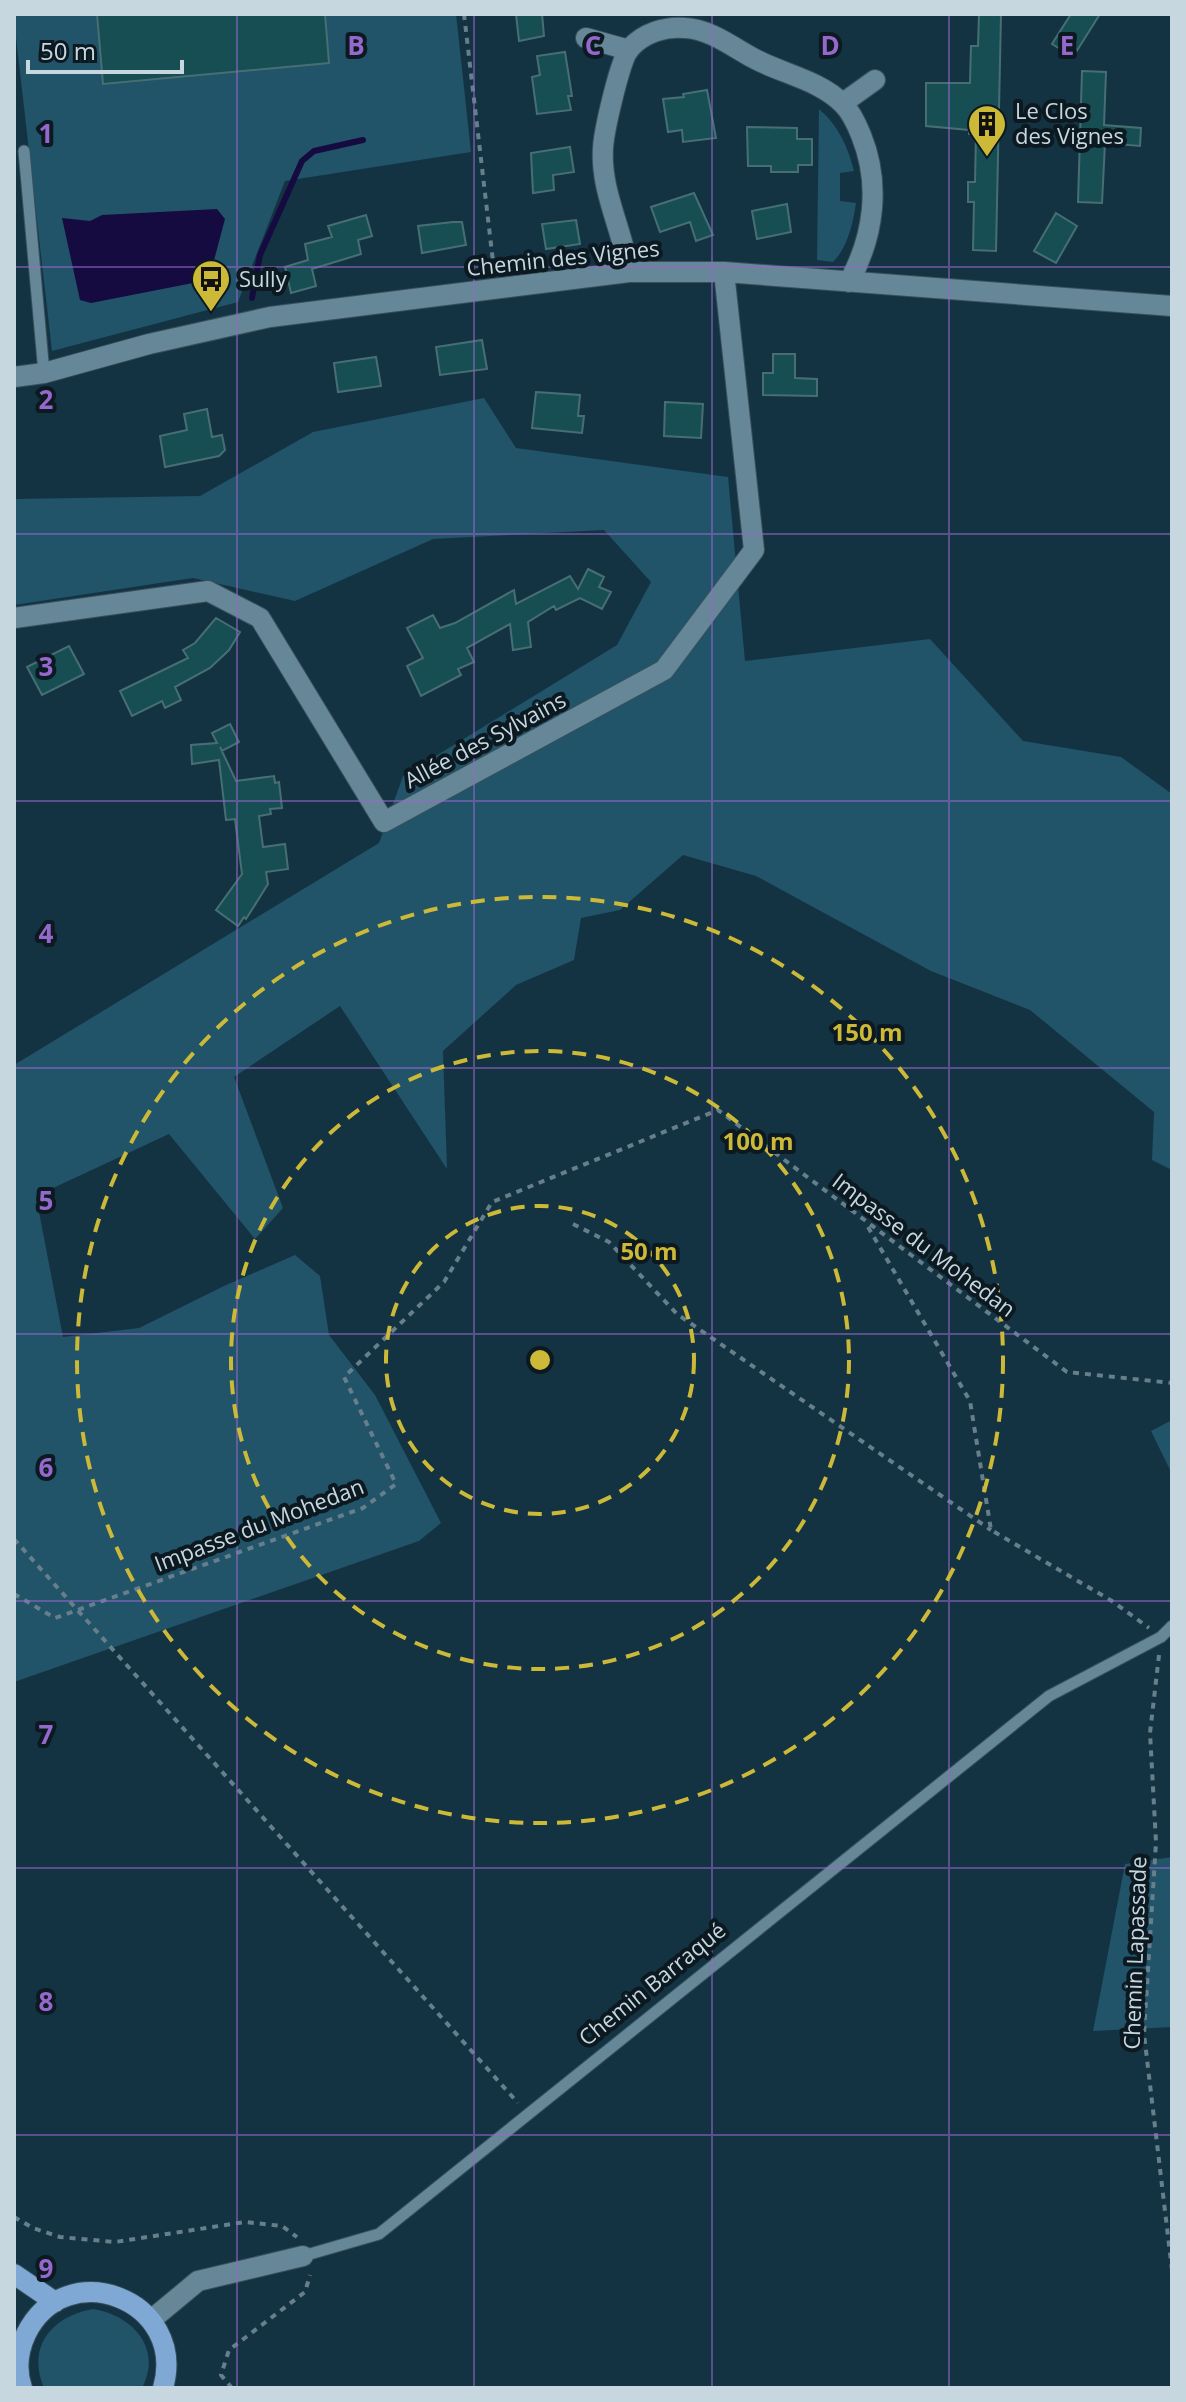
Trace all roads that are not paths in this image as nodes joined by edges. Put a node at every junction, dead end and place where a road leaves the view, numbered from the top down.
1 (586, 38) dead end
2 (629, 50) junction
3 (875, 80) dead end
4 (843, 103) junction
5 (24, 151) dead end
6 (629, 272) junction
7 (724, 272) junction
8 (849, 282) junction
9 (1172, 306) edge
10 (44, 373) junction
11 (14, 377) edge
12 (14, 618) edge
13 (1172, 1626) edge
14 (303, 2256) joint
15 (14, 2274) edge
16 (55, 2302) junction
17 (151, 2320) junction
18 (18, 2338) edge
19 (169, 2384) edge
20 (22, 2388) edge

1 - 2 street
2 - 4 street
2 - 6 street
3 - 4 street
4 - 8 street
5 - 10 lane
6 - 7 street, Chemin des Vignes
6 - 10 street, Chemin des Vignes
7 - 8 street, Chemin des Vignes
7 - 12 street, Allée des Sylvains
8 - 9 street, Chemin des Vignes
10 - 11 street, Chemin des Vignes
13 - 14 lane, Chemin Barraqué
14 - 17 street, Chemin Barraqué
15 - 16 main road
16 - 17 main road
16 - 18 main road
17 - 19 main road
18 - 20 main road

